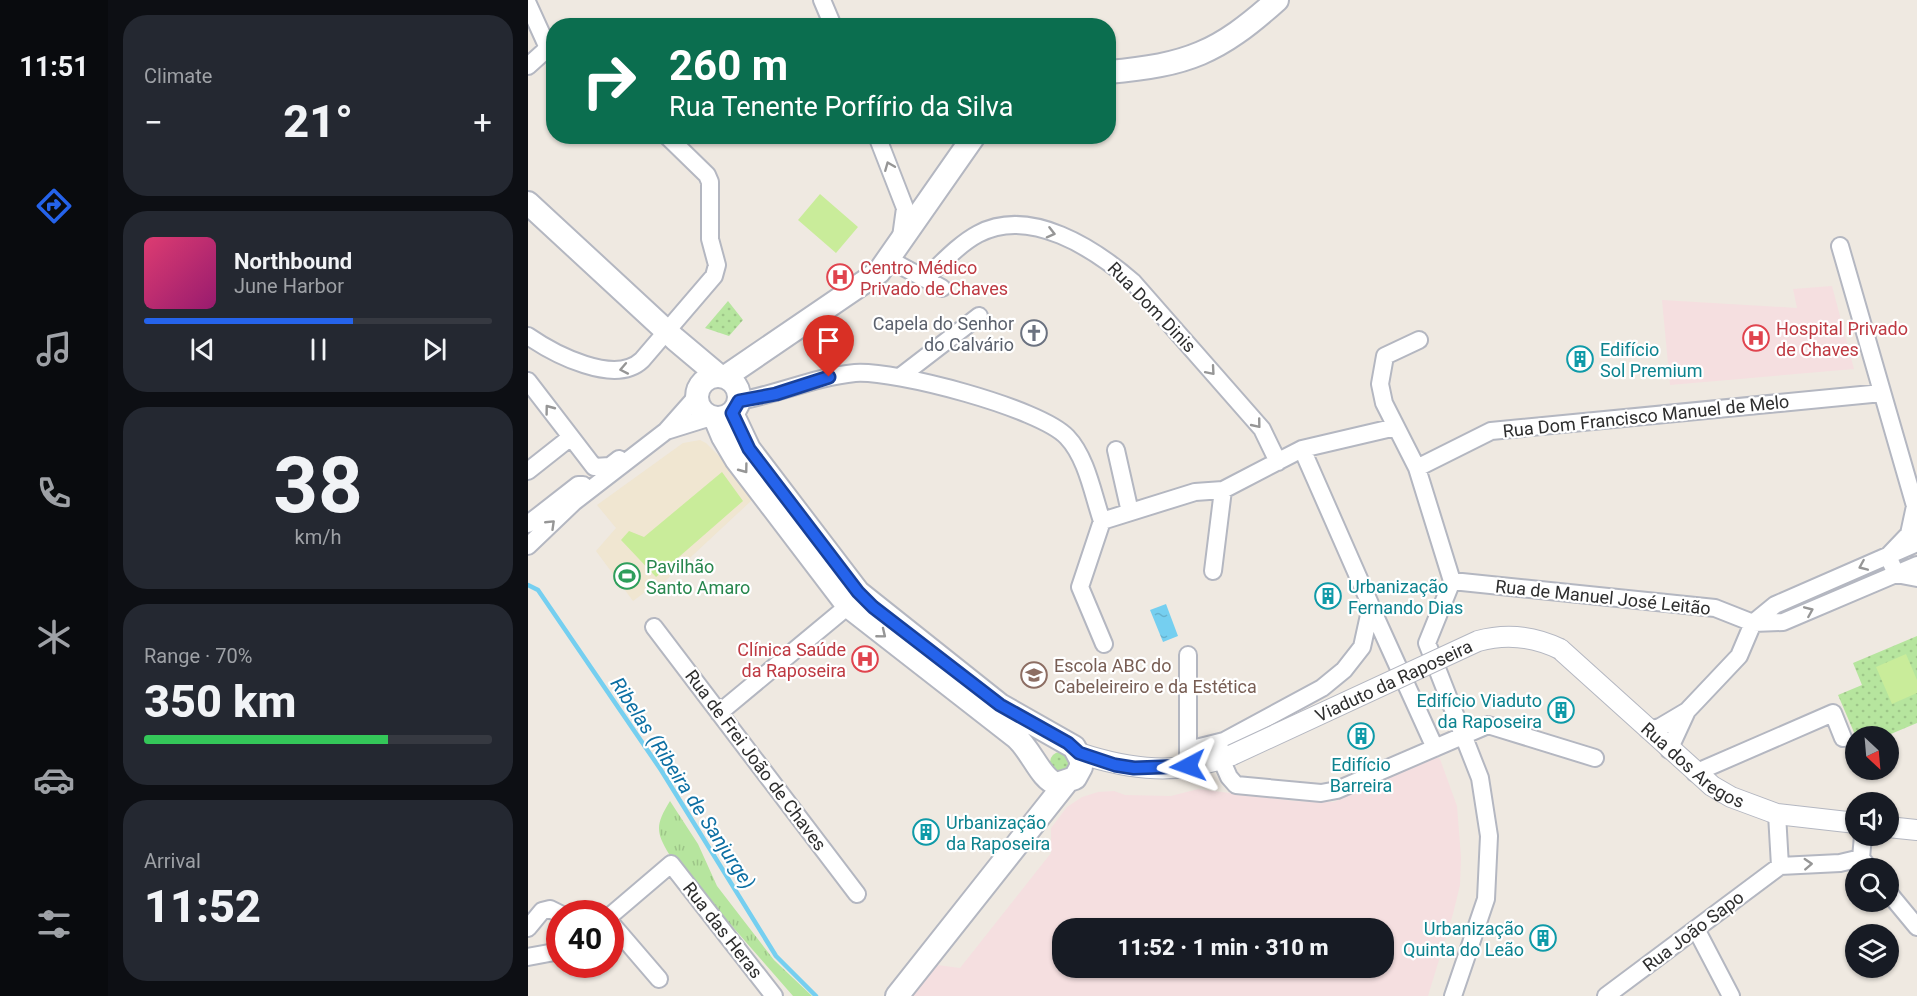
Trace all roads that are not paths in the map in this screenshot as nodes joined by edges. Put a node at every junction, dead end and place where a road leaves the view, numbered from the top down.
1 (822, 0) edge
2 (1277, 0) edge
3 (528, 4) edge
4 (830, 18) edge
5 (534, 34) edge
6 (546, 46) edge
7 (546, 50) edge
8 (528, 66) edge
9 (1116, 71) edge
10 (675, 144) edge
11 (881, 144) edge
12 (969, 144) edge
13 (940, 188) junction
14 (901, 195) junction
15 (530, 210) edge
16 (1840, 246) dead end
17 (895, 252) junction
18 (925, 279) junction
19 (942, 288) dead end
20 (979, 316) dead end
21 (528, 336) edge
22 (671, 336) junction
23 (1419, 340) dead end
24 (765, 353) junction
25 (901, 376) junction
26 (722, 377) junction
27 (528, 381) edge
28 (1882, 393) junction
29 (698, 394) junction
30 (727, 409) junction
31 (1396, 427) junction
32 (666, 431) junction
33 (571, 437) junction
34 (651, 442) junction
35 (1116, 450) dead end
36 (1302, 450) junction
37 (1278, 462) junction
38 (1417, 468) junction
39 (528, 471) edge
40 (596, 484) junction
41 (1223, 490) junction
42 (1916, 507) edge
43 (1130, 512) junction
44 (1102, 521) junction
45 (528, 524) edge
46 (1917, 543) edge
47 (528, 546) edge
48 (1888, 556) junction
49 (1917, 565) edge
50 (1213, 571) dead end
51 (1896, 574) junction
52 (1917, 578) edge
53 (1452, 581) junction
54 (848, 606) junction
55 (1371, 606) junction
56 (1753, 623) junction
57 (654, 627) dead end
58 (1104, 644) dead end
59 (1560, 649) joint
60 (1188, 655) dead end
61 (719, 713) junction
62 (1463, 736) junction
63 (1662, 737) junction
64 (1843, 738) dead end
65 (1435, 748) junction
66 (1226, 757) junction
67 (1188, 758) junction
68 (1595, 758) dead end
69 (1071, 763) junction
70 (1040, 768) junction
71 (1695, 773) junction
72 (1777, 814) junction
73 (1845, 823) edge
74 (1033, 825) junction
75 (1899, 828) edge
76 (1917, 830) edge
77 (1845, 863) edge
78 (1780, 866) junction
79 (857, 894) dead end
80 (624, 904) edge
81 (1899, 905) edge
82 (546, 910) edge
83 (1917, 927) edge
84 (528, 928) edge
85 (1696, 929) junction
86 (624, 938) edge
87 (546, 954) edge
88 (528, 957) edge
89 (659, 979) dead end
90 (898, 994) edge
91 (774, 996) edge
92 (1453, 996) edge
93 (1606, 996) edge
94 (1731, 996) edge

1 - 4 street
2 - 9 main road
3 - 5 street
5 - 6 street
7 - 8 street
10 - 22 street
14 -> 11 street
12 - 13 main road
13 - 14 street
13 - 17 main road
14 - 17 street
15 - 22 main road
16 - 28 street
17 - 18 street
17 - 24 main road
18 - 19 street
18 -> 37 street, Rua Dom Dinis
20 - 25 street
22 -> 21 street
22 - 26 main road
22 - 29 main road
23 - 31 street
24 - 26 main road
24 - 30 main road
25 - 30 street
25 - 44 street
26 - 29 main road
26 - 30 main road
33 -> 27 street
28 - 38 street, Rua Dom Francisco Manuel de Melo
28 - 42 street
29 - 30 main road
29 - 32 street
30 - 32 street
30 -> 54 main road
30 - 69 main road
31 - 36 street
31 - 38 street
32 - 34 street
33 - 34 street
33 - 39 street
34 - 40 street
35 - 43 street
36 - 37 street
36 - 55 street
37 - 41 street
38 - 53 street
40 - 45 street
47 -> 40 street
41 - 43 street
41 - 50 street
42 - 48 street
43 - 44 street
44 - 58 street
46 - 48 street
48 - 51 street
48 -> 56 street
49 - 51 street
51 - 52 street
56 -> 51 street
53 - 56 street, Rua de Manuel José Leitão
53 - 62 street
54 - 61 street
54 -> 70 main road
55 - 65 street
55 - 67 street
56 - 63 street
57 - 61 street, Rua de Frei João de Chaves
59 - 63 street, Rua dos Aregos
59 - 66 street, Viaduto da Raposeira, bridge
60 - 67 street
61 - 79 street, Rua de Frei João de Chaves
62 - 65 street
62 - 68 street
62 - 92 street
63 - 71 street, Rua dos Aregos
64 - 71 street
65 - 66 street
66 - 67 street, Viaduto da Raposeira
67 - 69 street, Viaduto da Raposeira
69 - 70 main road
69 - 70 main road
69 - 74 main road
70 - 74 main road
71 - 72 street, Rua dos Aregos
72 - 73 street, Rua dos Aregos
72 - 78 street
74 - 90 main road
75 - 76 street
78 -> 77 street
78 - 85 street, Rua João Sapo
80 - 91 street, Rua das Heras
81 - 83 street
82 - 84 street
85 - 93 street, Rua João Sapo
85 - 94 street
86 - 89 street
87 - 88 street

